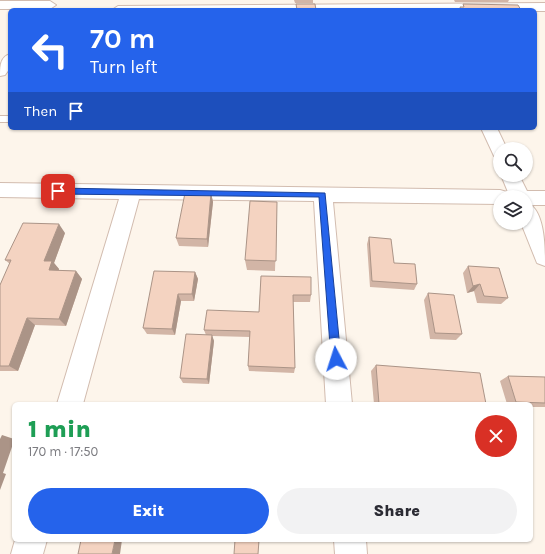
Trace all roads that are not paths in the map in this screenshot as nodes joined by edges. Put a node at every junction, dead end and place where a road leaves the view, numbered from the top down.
1 (0, 5) edge
2 (50, 5) edge
3 (243, 6) edge
4 (435, 6) edge
5 (545, 7) edge
6 (180, 8) edge
7 (8, 61) edge
8 (0, 72) edge
9 (490, 130) edge
10 (495, 142) edge
11 (0, 190) edge
12 (132, 192) junction
13 (323, 195) junction
14 (493, 197) edge
15 (533, 198) edge
16 (545, 198) edge
17 (533, 228) edge
18 (545, 257) edge
19 (71, 402) edge
20 (339, 402) edge
21 (30, 542) edge
22 (350, 542) edge
23 (27, 554) edge
24 (351, 554) edge

1 - 2 street
3 - 4 street
3 - 6 street
4 - 5 street
7 - 8 street
9 - 10 street
11 - 12 street
12 - 13 street
12 - 19 street
13 - 14 street
13 - 20 street
15 - 16 street
17 - 18 street
21 - 23 street
22 - 24 street

